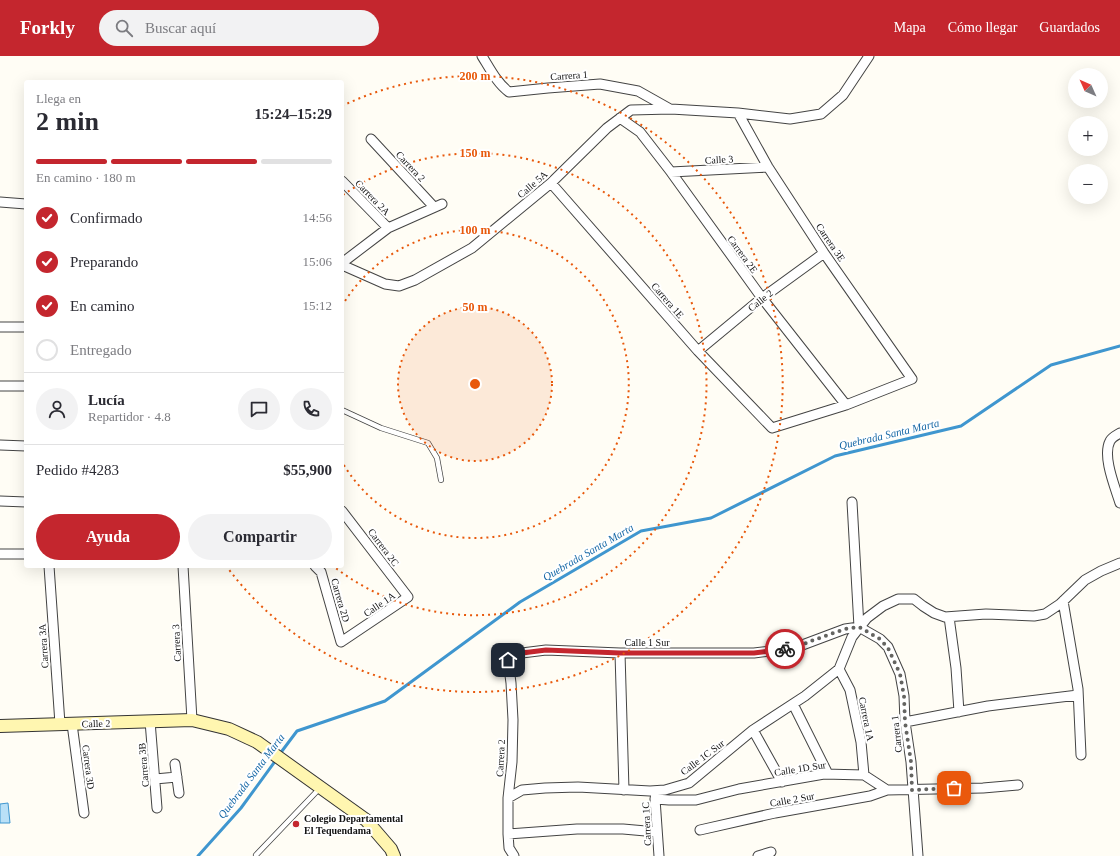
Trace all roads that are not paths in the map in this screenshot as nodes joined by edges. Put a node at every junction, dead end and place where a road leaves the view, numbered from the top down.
1 (482, 56) edge
2 (868, 56) edge
3 (671, 109) junction
4 (738, 113) junction
5 (620, 118) junction
6 (371, 139) dead end
7 (768, 167) junction
8 (671, 172) junction
9 (344, 183) edge
10 (552, 183) junction
11 (0, 202) edge
12 (24, 204) edge
13 (388, 228) junction
14 (824, 253) junction
15 (344, 262) edge
16 (344, 265) edge
17 (762, 298) junction
18 (0, 327) edge
19 (24, 327) edge
20 (698, 350) junction
21 (0, 386) edge
22 (24, 386) edge
23 (846, 405) junction
24 (344, 411) edge
25 (1120, 433) edge
26 (0, 445) edge
27 (24, 446) edge
28 (441, 480) dead end
29 (0, 501) edge
30 (24, 502) edge
31 (852, 502) dead end
32 (1120, 503) edge
33 (344, 514) edge
34 (0, 554) edge
35 (24, 554) edge
36 (1120, 563) edge
37 (48, 568) edge
38 (183, 568) edge
39 (317, 568) edge
40 (408, 597) joint
41 (1063, 601) junction
42 (950, 617) junction
43 (859, 627) junction
44 (341, 642) joint
45 (620, 653) junction
46 (508, 660) joint
47 (839, 670) junction
48 (1078, 695) junction
49 (793, 704) junction
50 (959, 712) junction
51 (192, 720) junction
52 (150, 721) junction
53 (905, 722) junction
54 (60, 724) junction
55 (72, 724) junction
56 (0, 726) edge
57 (754, 730) junction
58 (1081, 755) dead end
59 (175, 764) dead end
60 (828, 774) junction
61 (864, 775) junction
62 (177, 777) junction
63 (155, 779) junction
64 (782, 782) junction
65 (1018, 784) dead end
66 (321, 787) junction
67 (624, 790) junction
68 (887, 790) junction
69 (912, 790) junction
70 (179, 793) dead end
71 (656, 795) junction
72 (508, 798) junction
73 (157, 808) dead end
74 (84, 812) dead end
75 (700, 830) dead end
76 (657, 832) junction
77 (508, 834) junction
78 (772, 852) dead end
79 (256, 855) dead end
80 (394, 856) edge
81 (514, 856) edge
82 (659, 856) edge
83 (758, 856) edge
84 (918, 856) edge

1 - 3 street, Carrera 1
2 - 4 street, Calle 5A
3 - 4 street, Calle 5A
3 - 5 street, Calle 5A
4 - 7 street, Carrera 3E
5 - 8 street, Carrera 2E
5 - 10 street, Calle 5A
6 - 13 street, Carrera 2
7 - 8 street, Calle 3
7 - 14 street, Carrera 3E
8 - 17 street, Carrera 2E
9 - 13 street, Carrera 2A
10 - 16 street, Calle 5A
10 - 20 street, Carrera 1E
11 - 12 street
13 - 15 street
14 - 17 street, Calle 2
14 - 23 street, Carrera 3E
17 - 20 street, Calle 2
17 - 23 street, Carrera 2E
18 - 19 street
20 - 23 street, Carrera 1E
21 - 22 street
24 - 28 lane
25 - 32 street
26 - 27 street
29 - 30 street
31 - 43 street
33 - 40 street, Carrera 2C
34 - 35 street
36 - 41 street
37 - 54 street, Carrera 3A
38 - 51 street, Carrera 3
39 - 44 street, Carrera 2D
40 - 44 street, Calle 1A
41 - 42 street
41 - 48 street
42 - 43 street
42 - 50 street
43 - 45 street, Calle 1 Sur
43 - 47 street
43 - 53 street, Carrera 1
45 - 46 street, Calle 1 Sur
45 - 67 street
46 - 72 street, Carrera 2
47 - 49 street, Calle 1C Sur
47 - 61 street, Carrera 1A
48 - 50 street
48 - 58 street
49 - 57 street, Calle 1C Sur
49 - 60 street
50 - 53 street
51 - 52 main road, Calle 2
51 - 66 main road, Calle 2
52 - 55 main road, Calle 2
52 - 63 street, Carrera 3B
53 - 69 street, Carrera 1
54 - 55 main road, Calle 2
54 - 56 main road, Calle 2
55 - 74 street, Carrera 3D
57 - 64 street
57 - 71 street, Calle 1C Sur
59 - 62 street
60 - 61 street, Calle 1D Sur
60 - 64 street, Calle 1D Sur
61 - 68 street
62 - 63 street
62 - 70 street
63 - 73 street, Carrera 3B
64 - 71 street, Calle 1D Sur
65 - 69 street
66 - 79 lane
66 - 80 main road, Calle 2
67 - 71 street, Calle 1C Sur
67 - 72 street, Calle 1C Sur
68 - 69 street
68 - 75 street, Calle 2 Sur
69 - 84 street, Carrera 1
71 - 76 street, Carrera 1C
72 - 77 street, Carrera 2
76 - 77 street
76 - 82 street, Carrera 1C
77 - 81 street, Carrera 2
78 - 83 street

